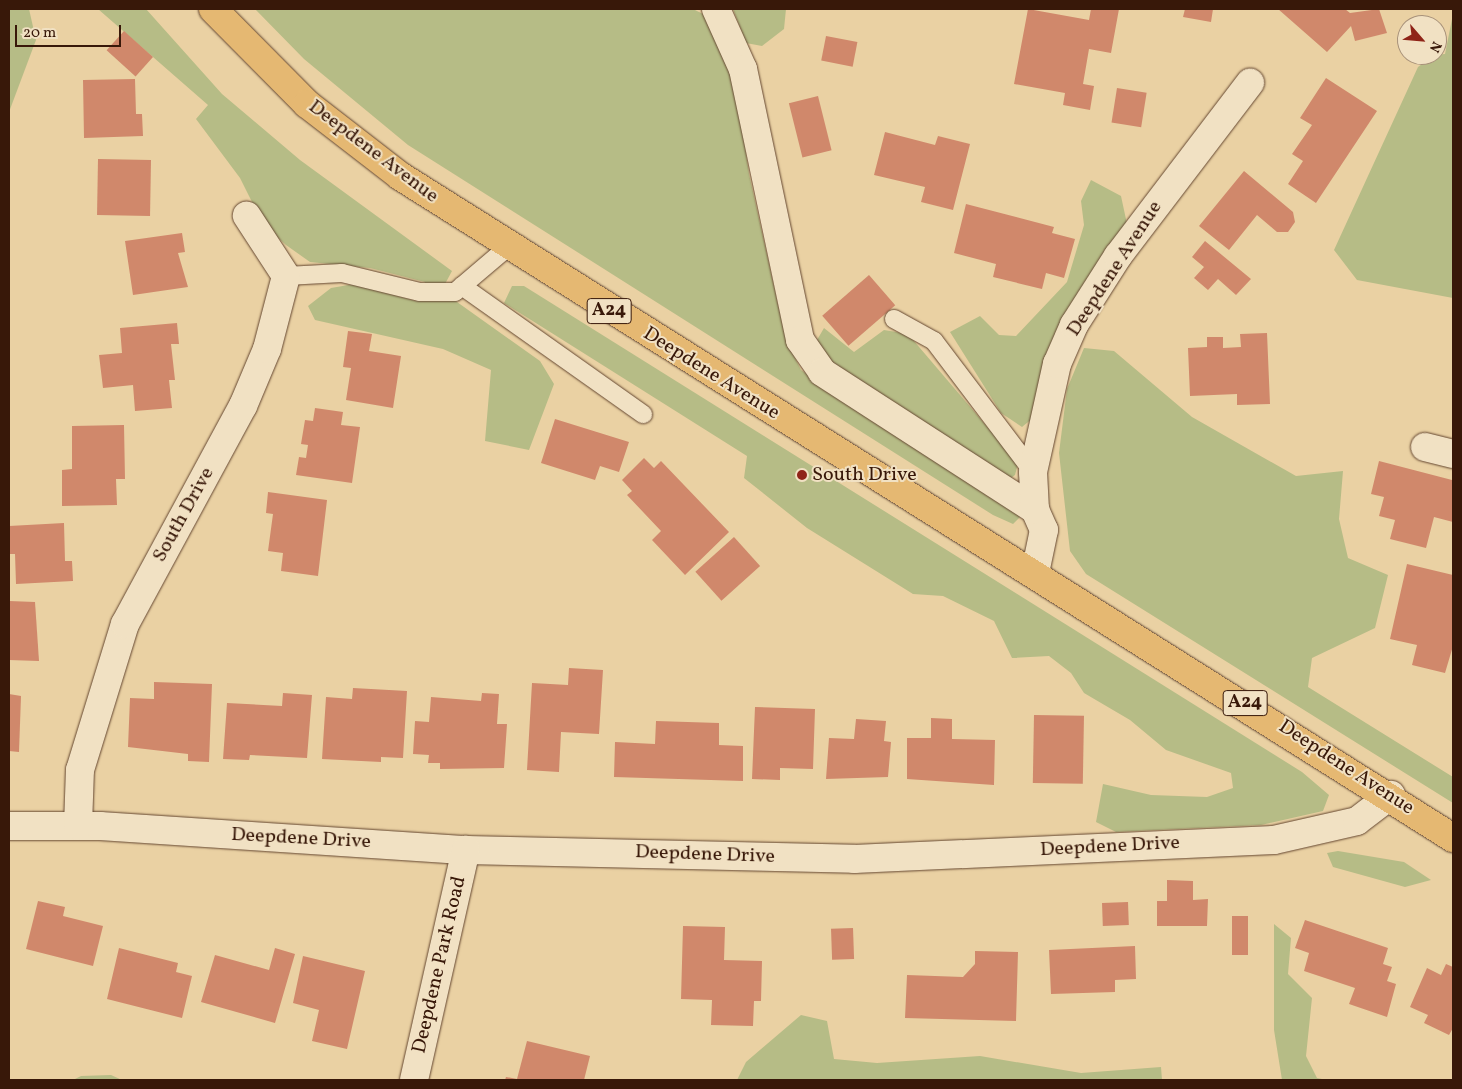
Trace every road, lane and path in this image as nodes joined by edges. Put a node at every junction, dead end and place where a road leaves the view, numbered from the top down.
1 (213, 9) edge
2 (716, 9) edge
3 (1250, 83) dead end
4 (247, 216) dead end
5 (508, 247) junction
6 (286, 276) junction
7 (462, 286) junction
8 (894, 319) dead end
9 (643, 414) dead end
10 (1425, 447) dead end
11 (1453, 454) edge
12 (1033, 472) junction
13 (1035, 510) junction
14 (1035, 573) junction
15 (1391, 795) junction
16 (9, 826) edge
17 (78, 826) junction
18 (1453, 838) edge
19 (466, 850) junction
20 (414, 1080) edge

1 - 5 highway, Deepdene Avenue / A24
2 - 13 street
3 - 12 street, Deepdene Avenue
4 - 6 street
5 - 7 lane
5 - 14 highway, Deepdene Avenue / A24
6 - 7 lane
6 - 17 street, South Drive
7 - 9 lane
8 - 12 lane
10 - 11 street
12 - 13 street, Deepdene Avenue
13 - 14 street, Deepdene Avenue
14 - 15 highway, Deepdene Avenue / A24
15 - 18 highway, Deepdene Avenue / A24
15 - 19 street, Deepdene Drive
16 - 17 street, Deepdene Drive
17 - 19 street, Deepdene Drive
19 - 20 street, Deepdene Park Road

